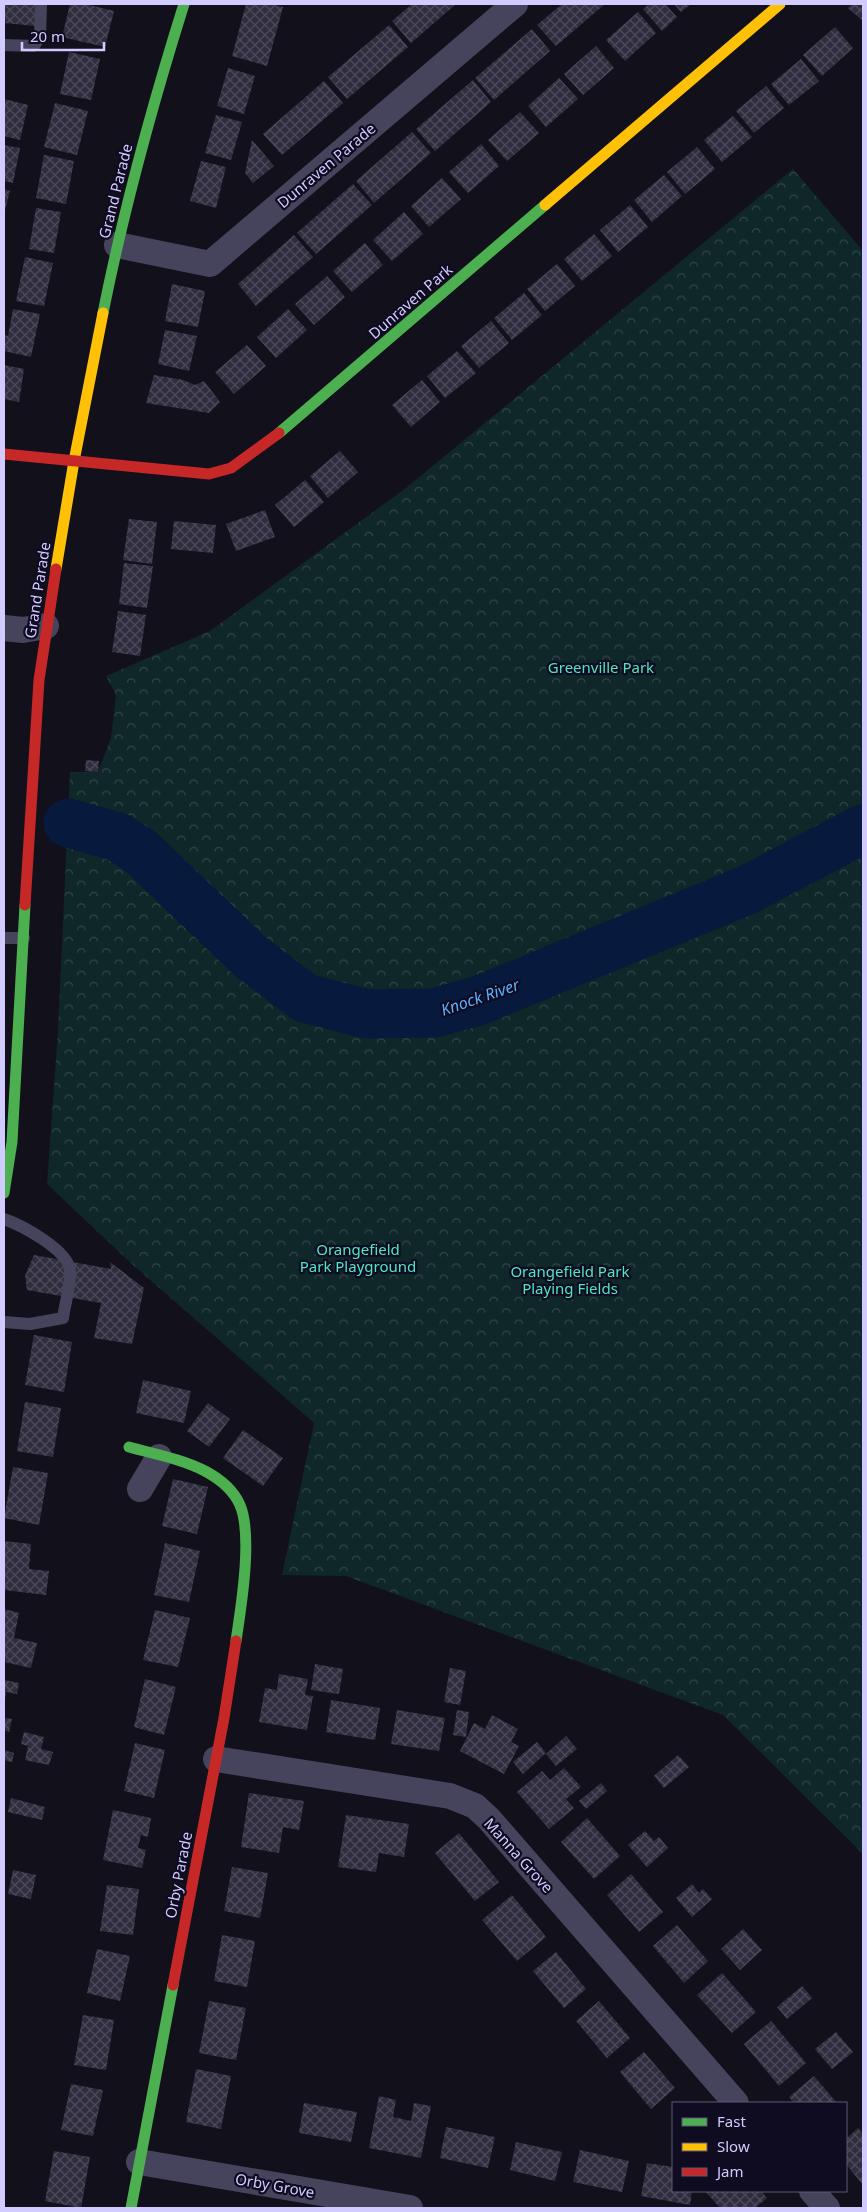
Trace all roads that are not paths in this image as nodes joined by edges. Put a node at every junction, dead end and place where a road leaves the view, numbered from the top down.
1 (41, 4) edge
2 (184, 4) edge
3 (515, 4) edge
4 (780, 4) edge
5 (4, 45) edge
6 (117, 245) junction
7 (4, 454) edge
8 (74, 461) junction
9 (46, 626) junction
10 (4, 628) edge
11 (4, 938) edge
12 (24, 938) junction
13 (4, 1193) edge
14 (4, 1219) edge
15 (4, 1322) edge
16 (129, 1447) dead end
17 (159, 1457) junction
18 (140, 1489) dead end
19 (216, 1759) junction
20 (735, 2102) edge
21 (140, 2162) junction
22 (813, 2192) edge
23 (131, 2208) edge
24 (410, 2208) edge
25 (828, 2208) edge

1 - 5 lane
2 - 6 street, Grand Parade
3 - 6 street, Dunraven Parade
4 - 8 street, Dunraven Park
6 - 8 street, Grand Parade
7 - 8 street, Dunraven Park
8 - 9 street, Grand Parade
9 - 10 street
9 - 12 street, Grand Parade
11 - 12 lane
12 - 13 street, Grand Parade
14 - 15 lane
16 - 17 street, Orby Parade
17 - 18 street
17 - 19 street, Orby Parade
19 - 20 street, Manna Grove
19 - 21 street, Orby Parade
21 - 23 street, Orby Parade
21 - 24 street, Orby Grove
22 - 25 street

